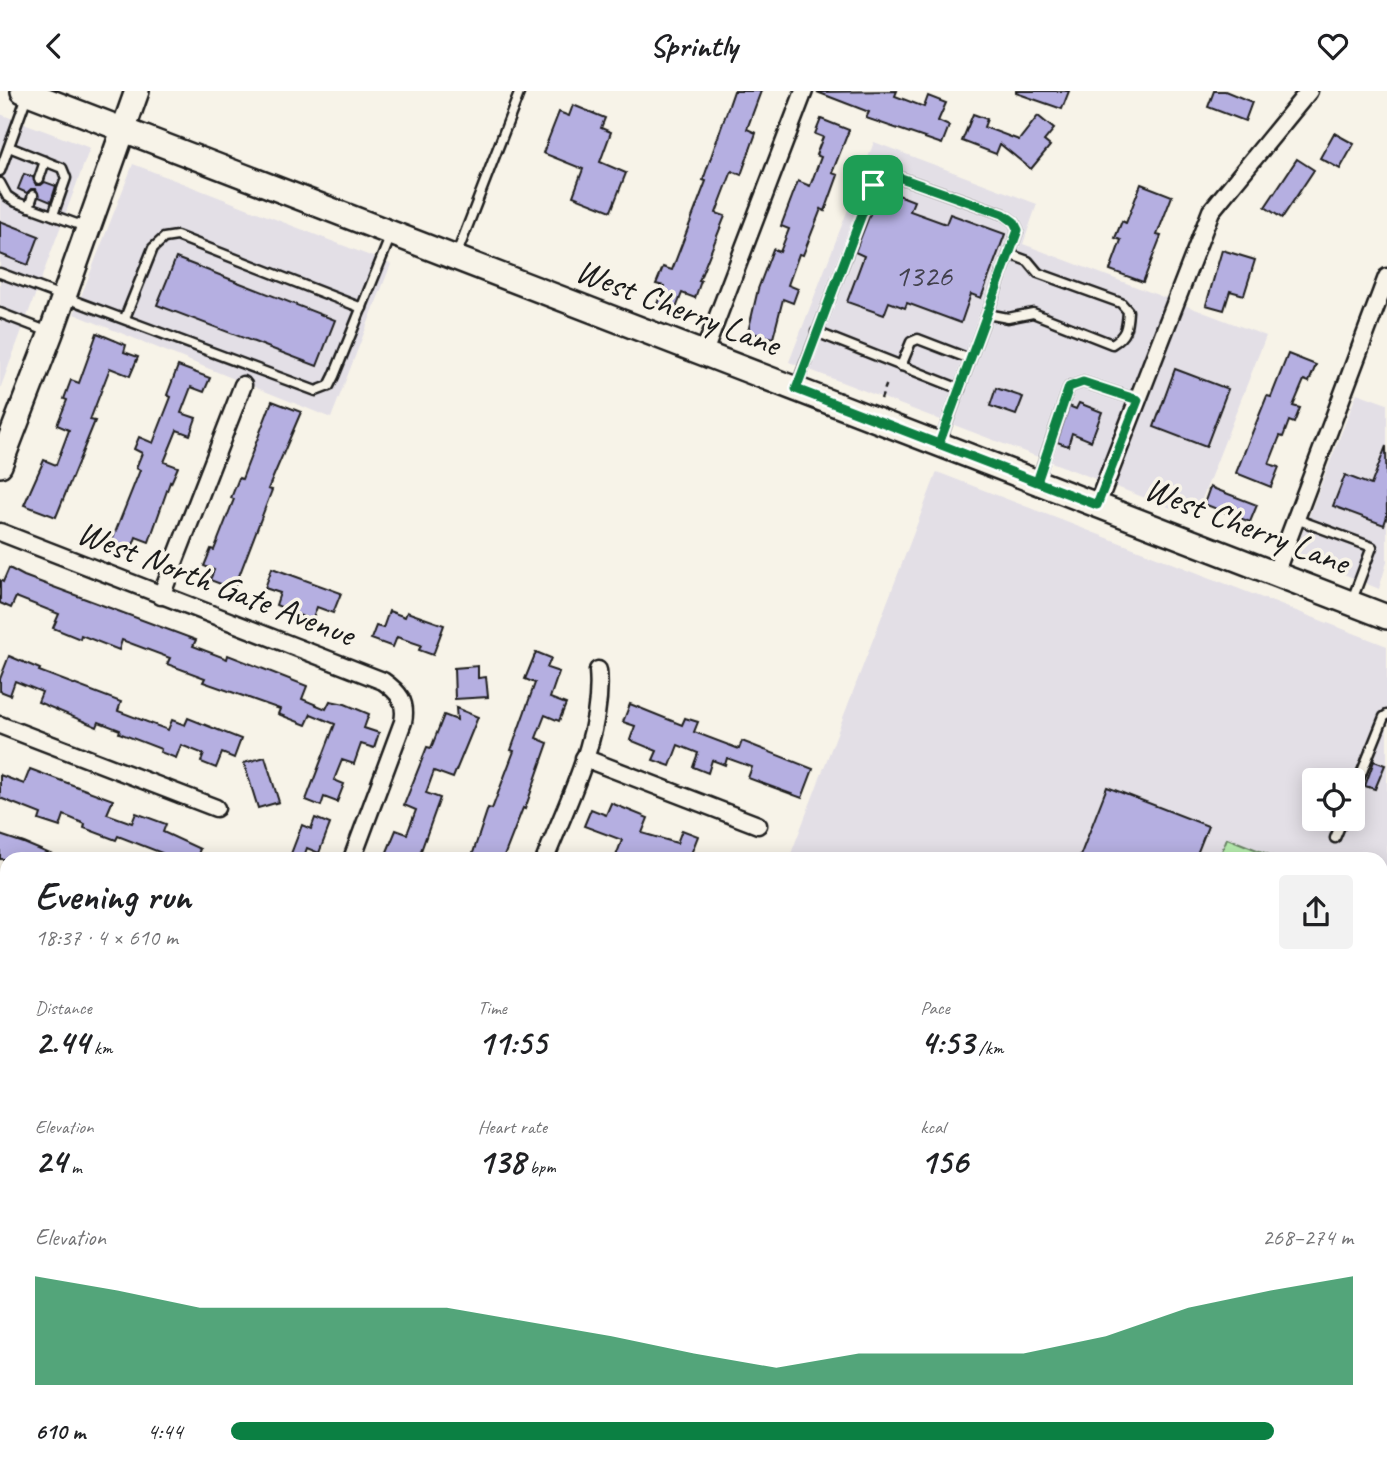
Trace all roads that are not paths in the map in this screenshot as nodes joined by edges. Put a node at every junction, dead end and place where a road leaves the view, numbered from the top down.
1 (137, 91) edge
2 (520, 91) edge
3 (804, 91) edge
4 (1309, 91) edge
5 (25, 92) edge
6 (123, 130) junction
7 (9, 147) junction
8 (46, 162) junction
9 (0, 171) edge
10 (39, 179) dead end
11 (0, 183) edge
12 (33, 195) dead end
13 (29, 207) junction
14 (52, 215) junction
15 (89, 228) junction
16 (391, 235) junction
17 (1009, 254) junction
18 (455, 259) junction
19 (0, 273) edge
20 (1387, 277) edge
21 (65, 296) junction
22 (362, 308) junction
23 (0, 313) edge
24 (987, 314) junction
25 (125, 319) junction
26 (51, 333) junction
27 (816, 333) junction
28 (703, 355) junction
29 (970, 359) junction
30 (901, 366) junction
31 (243, 385) dead end
32 (796, 389) junction
33 (960, 389) junction
34 (1138, 400) junction
35 (939, 444) junction
36 (0, 464) edge
37 (1037, 482) junction
38 (1097, 505) junction
39 (1296, 519) junction
40 (0, 533) edge
41 (1275, 574) junction
42 (161, 596) junction
43 (1351, 603) junction
44 (1387, 617) edge
45 (597, 670) dead end
46 (1387, 715) edge
47 (0, 725) edge
48 (584, 758) junction
49 (1363, 768) edge
50 (216, 808) dead end
51 (758, 825) dead end
52 (1338, 831) edge
53 (1335, 838) dead end
54 (355, 852) edge
55 (548, 852) edge

1 - 6 main road
2 - 18 lane
3 - 28 street
4 - 34 street
5 - 6 main road, West Cherry Lane
5 - 7 lane
6 - 15 main road
6 - 16 main road, West Cherry Lane
7 - 8 lane
7 - 9 lane
8 - 10 lane
8 - 14 lane
11 - 13 lane
12 - 13 lane
13 - 14 lane
14 - 15 lane
15 - 21 main road
16 - 18 main road, West Cherry Lane
16 - 22 lane
17 - 24 lane
17 - 24 lane
17 - 27 lane
18 - 28 main road, West Cherry Lane
19 - 21 lane
20 - 39 street
21 - 25 lane
21 - 26 main road
22 - 25 lane
22 - 25 lane
23 - 26 lane
24 - 29 lane
26 - 36 main road
27 - 30 lane
27 - 32 lane
28 - 32 main road, West Cherry Lane
29 - 30 lane
29 - 33 lane
30 - 33 lane
31 - 42 street
32 - 35 main road, West Cherry Lane
33 - 35 lane
34 - 37 lane
34 - 38 street
35 - 37 main road, West Cherry Lane
37 - 38 main road, West Cherry Lane
38 - 41 main road, West Cherry Lane
39 - 41 street
39 - 43 lane
40 - 42 street, West North Gate Avenue
41 - 43 main road, West Cherry Lane
42 - 54 street, West North Gate Avenue
43 - 44 main road, West Cherry Lane
45 - 48 street
46 - 49 lane
47 - 50 street
48 - 51 street
48 - 55 street
52 - 53 lane

